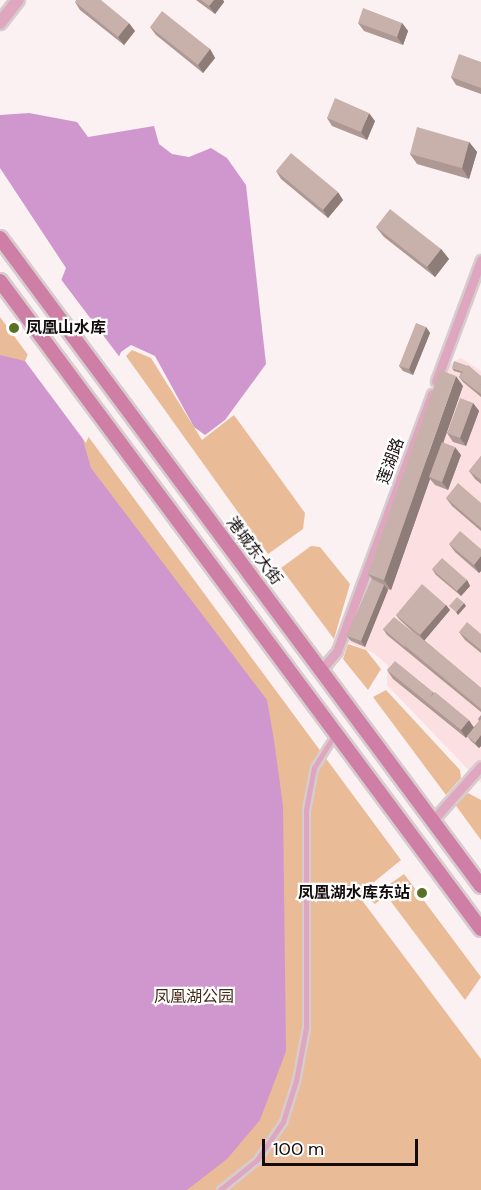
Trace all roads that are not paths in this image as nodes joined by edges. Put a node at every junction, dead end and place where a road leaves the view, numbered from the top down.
1 (18, 0) edge
2 (0, 23) edge
3 (0, 238) edge
4 (481, 260) edge
5 (0, 281) edge
6 (322, 669) junction
7 (335, 734) junction
8 (481, 766) edge
9 (433, 820) junction
10 (481, 886) edge
11 (481, 929) edge
12 (220, 1190) edge

1 - 2 street
3 - 6 main road, 港城东大街
4 - 6 street, 莲湖路
5 - 7 main road
6 - 9 main road, 港城东大街
7 - 11 main road
7 - 12 lane
8 - 9 street
9 - 10 main road, 港城东大街

